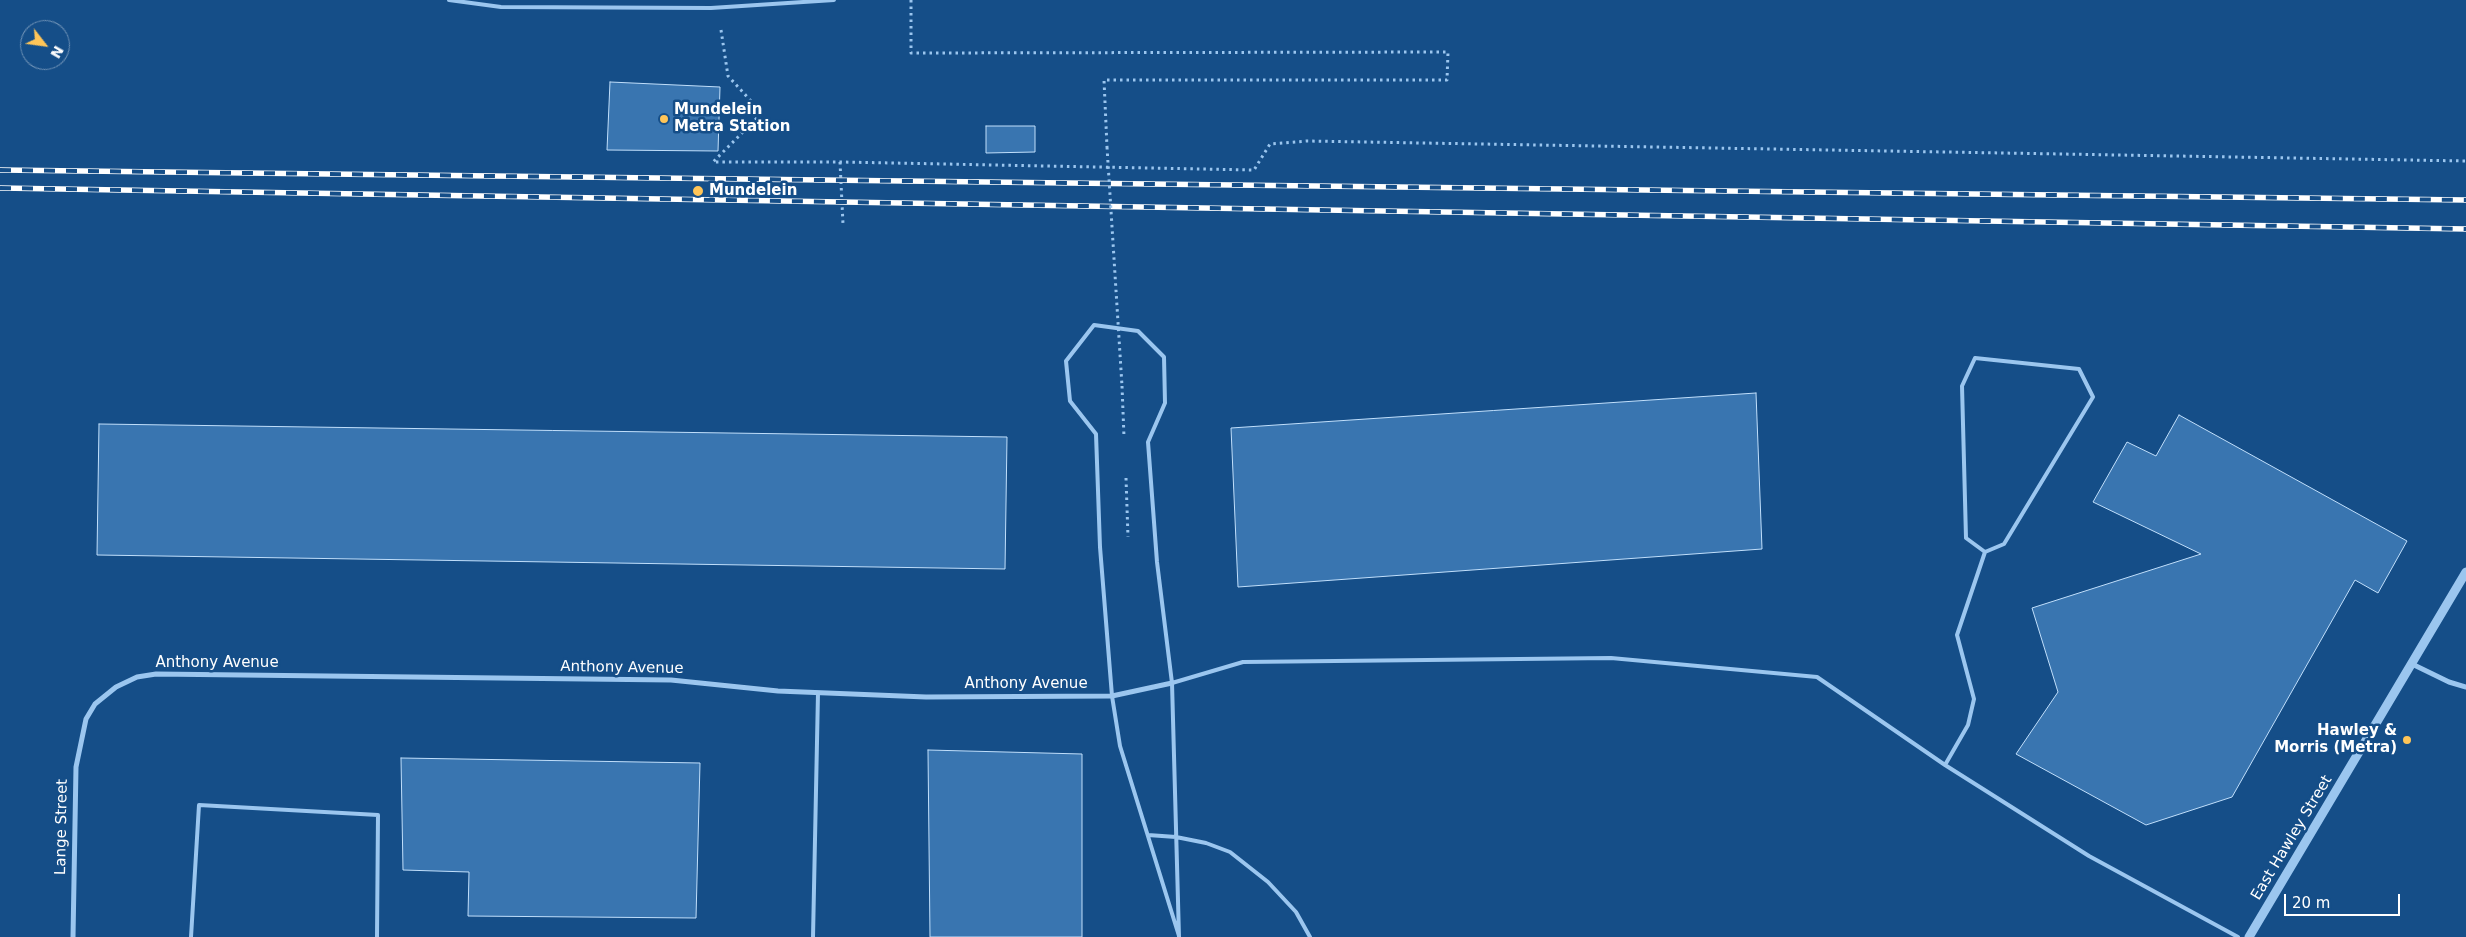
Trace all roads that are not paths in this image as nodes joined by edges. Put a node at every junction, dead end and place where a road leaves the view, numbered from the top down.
1 (449, 0) edge
2 (834, 0) edge
3 (1985, 552) junction
4 (2466, 572) edge
5 (2412, 664) junction
6 (1172, 683) junction
7 (2466, 687) edge
8 (818, 693) junction
9 (1112, 696) junction
10 (86, 719) joint
11 (1945, 764) junction
12 (1148, 835) junction
13 (1176, 837) junction
14 (1179, 936) edge
15 (74, 937) edge
16 (191, 937) edge
17 (376, 937) edge
18 (813, 937) edge
19 (1310, 937) edge
20 (2238, 937) edge
21 (2249, 937) edge

1 - 2 lane
3 - 3 lane
3 - 11 lane
4 - 5 street, East Hawley Street
5 - 7 street
5 - 21 street, East Hawley Street
6 - 9 street, Anthony Avenue
6 - 9 lane
6 - 11 lane
6 - 13 lane
8 - 9 street, Anthony Avenue
8 - 10 street, Anthony Avenue
8 - 18 lane
9 - 12 lane
10 - 15 street, Lange Street
11 - 20 lane
12 - 13 lane
12 - 14 lane
13 - 14 lane
13 - 19 lane
16 - 17 lane

